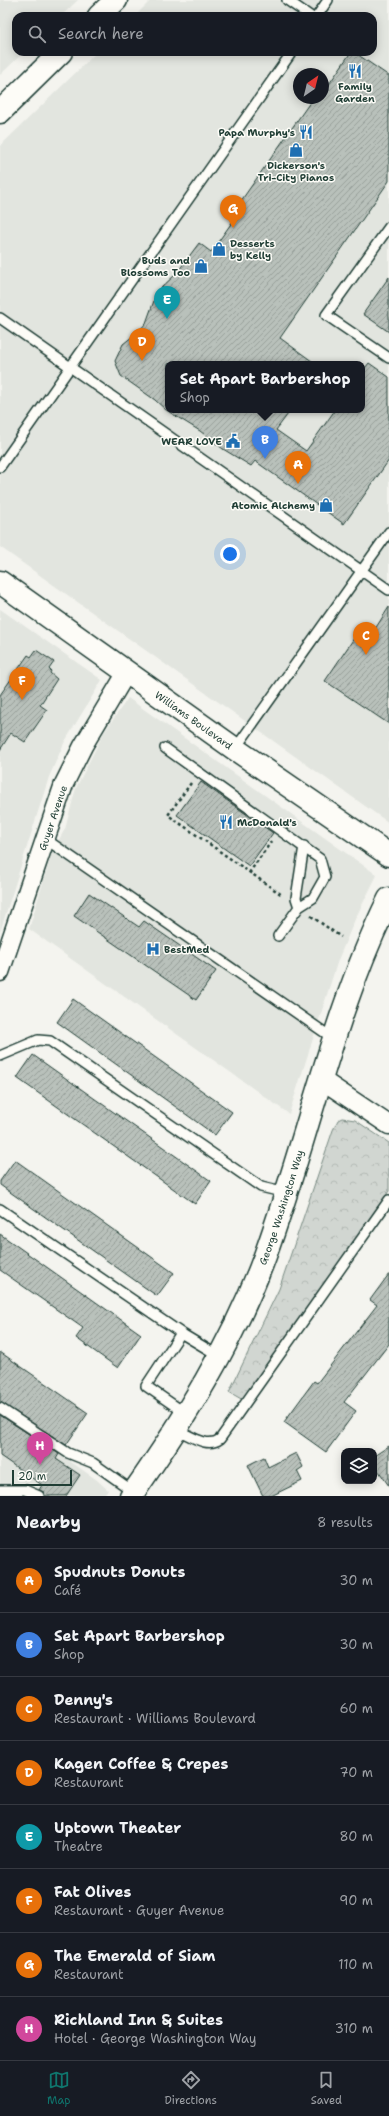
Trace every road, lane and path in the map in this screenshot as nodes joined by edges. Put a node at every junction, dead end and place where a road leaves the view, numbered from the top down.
1 (116, 0) edge
2 (287, 0) edge
3 (328, 0) edge
4 (103, 12) edge
5 (304, 12) edge
6 (320, 12) edge
7 (57, 56) edge
8 (289, 56) edge
9 (0, 112) edge
10 (389, 227) edge
11 (0, 318) edge
12 (389, 358) edge
13 (71, 368) junction
14 (0, 467) edge
15 (389, 532) edge
16 (361, 571) junction
17 (0, 582) edge
18 (389, 590) edge
19 (126, 672) junction
20 (165, 748) dead end
21 (235, 749) junction
22 (190, 776) dead end
23 (44, 838) junction
24 (274, 838) dead end
25 (304, 846) junction
26 (389, 855) edge
27 (249, 872) junction
28 (283, 896) dead end
29 (389, 899) edge
30 (299, 907) junction
31 (309, 914) dead end
32 (278, 936) dead end
33 (341, 936) dead end
34 (0, 972) edge
35 (335, 1040) junction
36 (0, 1056) edge
37 (322, 1080) junction
38 (389, 1125) edge
39 (286, 1193) junction
40 (389, 1200) edge
41 (0, 1209) edge
42 (181, 1333) junction
43 (220, 1356) junction
44 (0, 1408) edge
45 (182, 1422) junction
46 (0, 1490) edge
47 (132, 1494) edge
48 (38, 1496) edge

1 - 4 main road
2 - 5 lane
3 - 6 lane
7 - 9 main road
8 - 13 lane
10 - 12 lane
11 - 13 lane
13 - 14 lane
13 - 16 lane
15 - 16 lane
16 - 18 lane
16 - 21 lane
17 - 19 main road, Williams Boulevard
19 - 21 main road, Williams Boulevard
19 - 23 street, Guyer Avenue
20 - 25 lane
21 - 26 main road, Williams Boulevard
22 - 27 path
23 - 34 street, Guyer Avenue
23 - 35 lane
24 - 27 path
25 - 30 lane
25 - 30 lane
27 - 28 path
29 - 35 main road, George Washington Way
30 - 32 lane
31 - 33 path
35 - 37 main road, George Washington Way
36 - 39 lane
37 - 38 street
37 - 39 main road, George Washington Way
39 - 43 main road, George Washington Way
40 - 45 lane
41 - 42 lane
42 - 43 lane
42 - 45 lane
43 - 45 main road, George Washington Way
44 - 47 lane
45 - 47 main road, George Washington Way
46 - 48 lane

